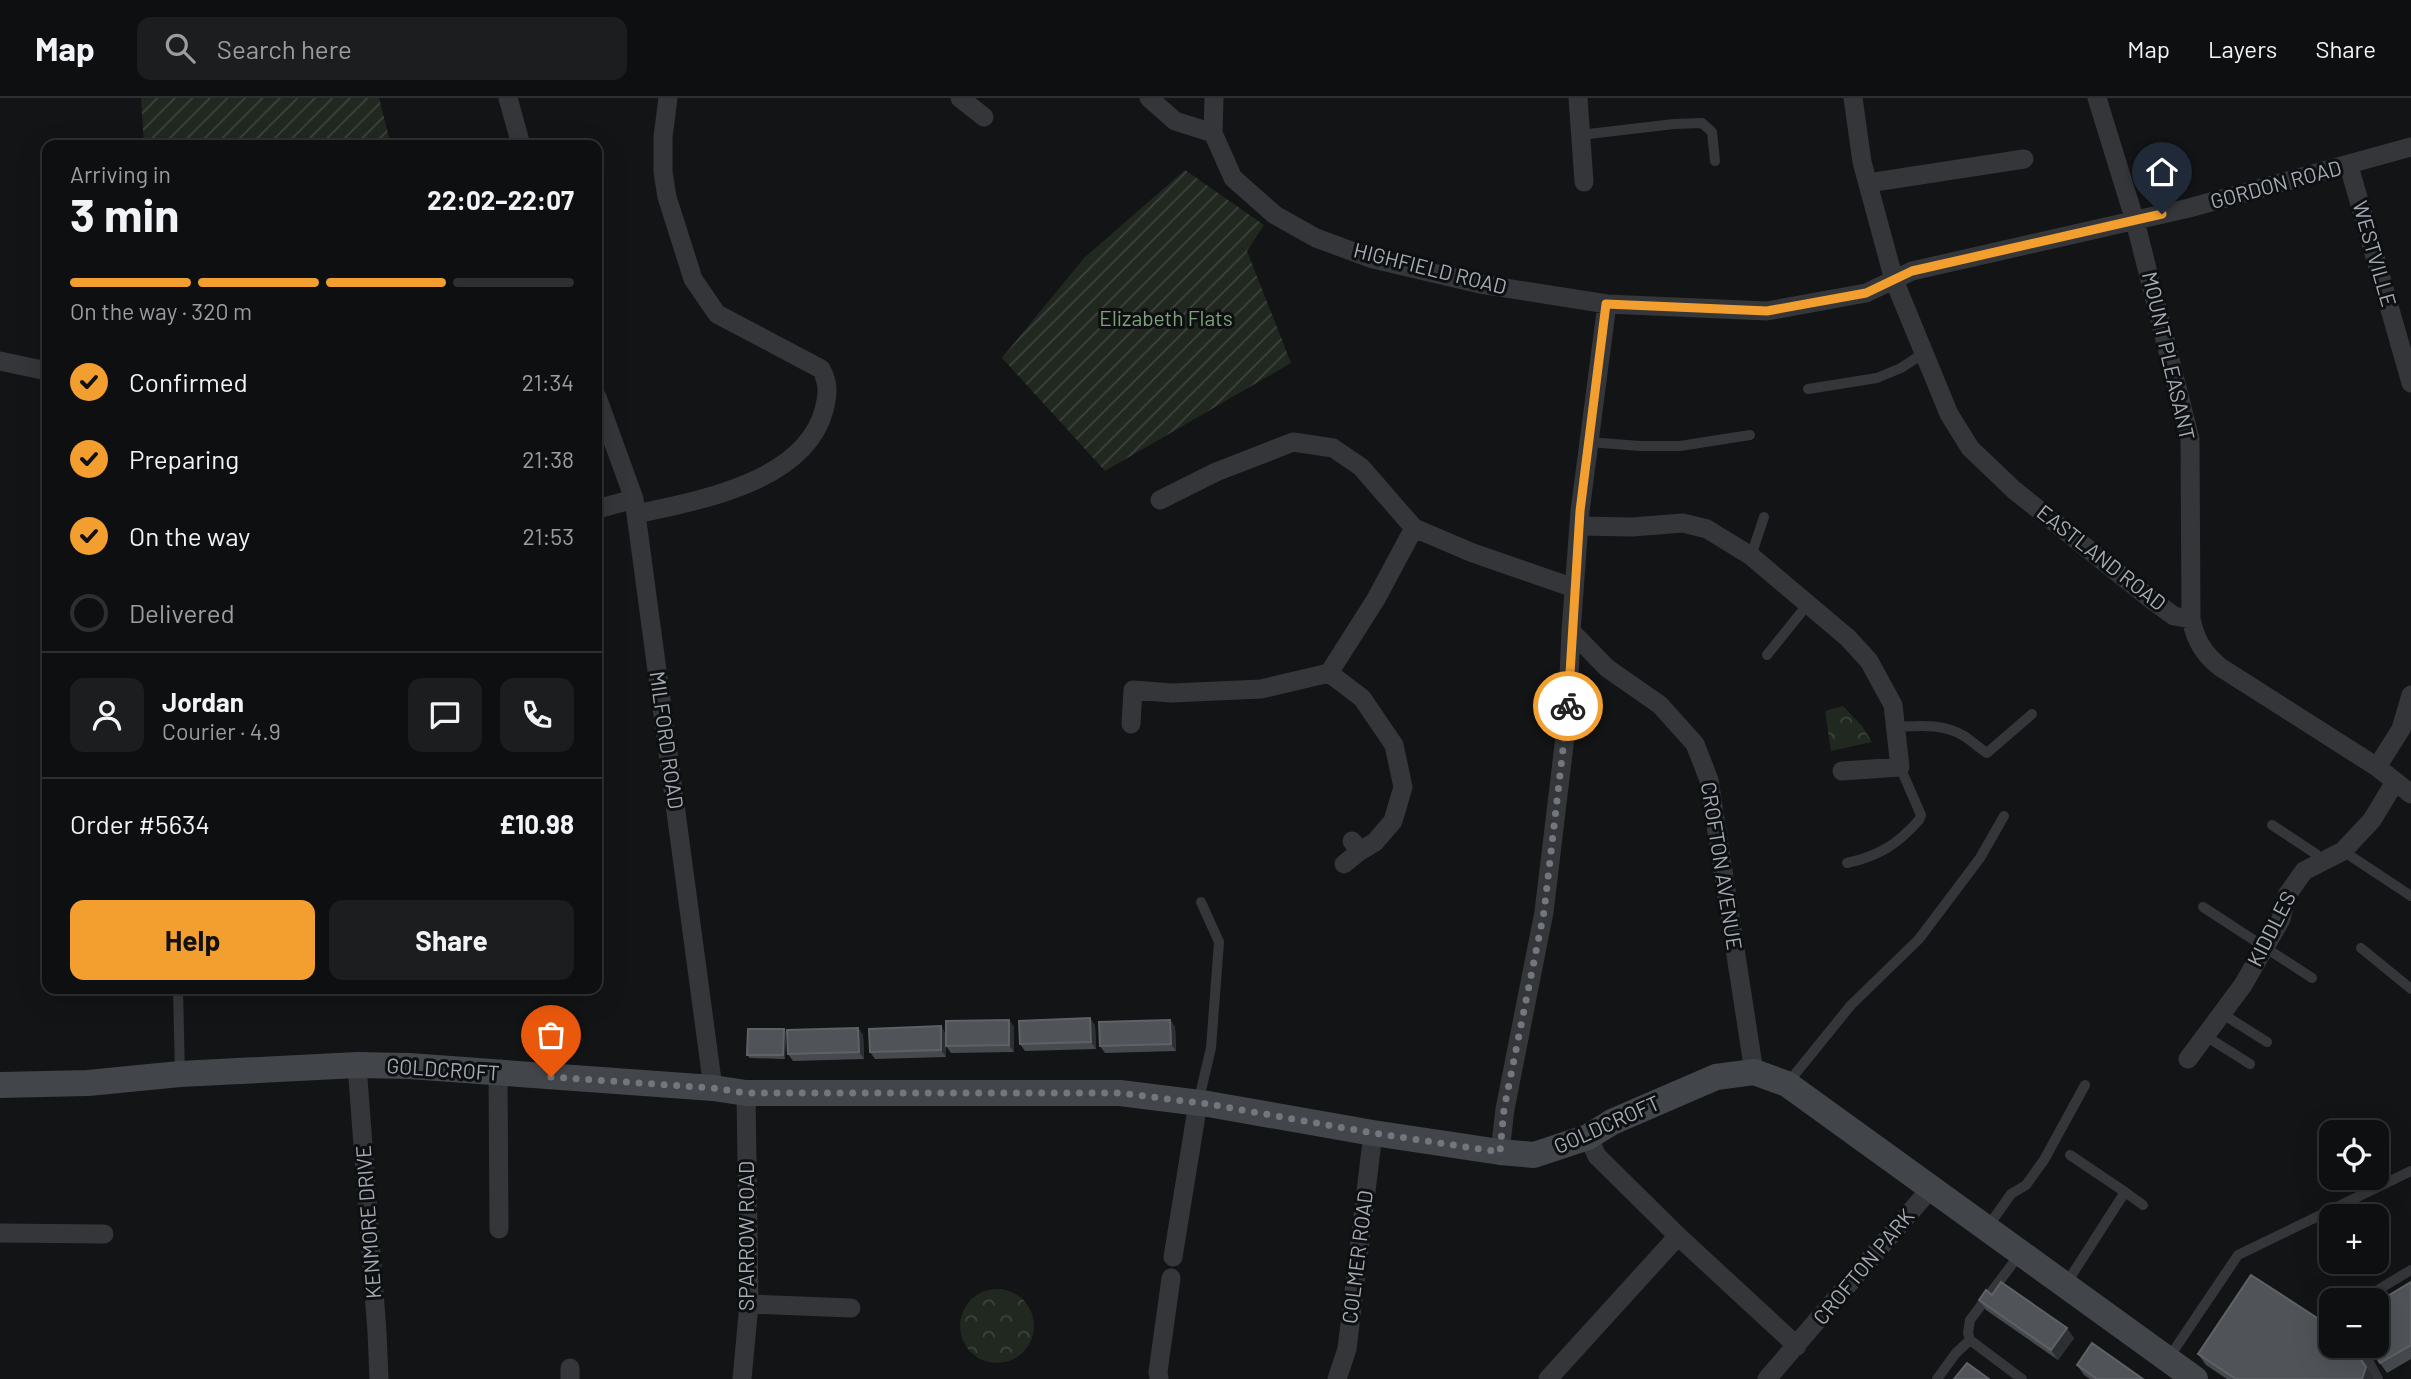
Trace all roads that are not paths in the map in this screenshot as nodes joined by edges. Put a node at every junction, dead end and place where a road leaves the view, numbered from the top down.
1 (508, 98) edge
2 (668, 98) edge
3 (960, 98) edge
4 (1149, 98) edge
5 (1214, 98) edge
6 (1578, 98) edge
7 (1853, 98) edge
8 (2096, 98) edge
9 (984, 117) dead end
10 (1213, 133) junction
11 (1580, 135) junction
12 (520, 140) edge
13 (2411, 147) edge
14 (2024, 159) dead end
15 (1716, 161) dead end
16 (2349, 166) junction
17 (1584, 182) dead end
18 (1868, 183) junction
19 (2135, 221) junction
20 (1894, 280) junction
21 (1606, 304) junction
22 (1924, 353) junction
23 (0, 361) edge
24 (42, 370) edge
25 (2411, 383) edge
26 (1808, 389) dead end
27 (602, 411) edge
28 (1750, 435) dead end
29 (1589, 442) junction
30 (1160, 500) dead end
31 (635, 506) junction
32 (602, 509) edge
33 (1764, 517) dead end
34 (1579, 526) junction
35 (1414, 528) junction
36 (1751, 556) junction
37 (1574, 588) junction
38 (1808, 604) junction
39 (2191, 619) junction
40 (1571, 631) junction
41 (1767, 655) dead end
42 (1329, 673) junction
43 (2411, 695) edge
44 (2032, 714) dead end
45 (1130, 724) dead end
46 (1895, 727) junction
47 (1900, 767) junction
48 (2377, 767) junction
49 (1842, 771) dead end
50 (2395, 782) junction
51 (2411, 794) edge
52 (2004, 816) dead end
53 (2272, 825) dead end
54 (2343, 851) junction
55 (2321, 862) junction
56 (1847, 863) dead end
57 (1344, 864) dead end
58 (2411, 896) edge
59 (1201, 902) dead end
60 (2203, 907) dead end
61 (2266, 948) junction
62 (2361, 948) dead end
63 (2312, 978) dead end
64 (2411, 989) edge
65 (178, 994) edge
66 (2221, 1013) junction
67 (2204, 1035) junction
68 (2267, 1042) dead end
69 (2188, 1059) dead end
70 (2250, 1064) dead end
71 (357, 1065) junction
72 (1754, 1072) junction
73 (498, 1073) junction
74 (180, 1074) junction
75 (1787, 1084) junction
76 (0, 1085) edge
77 (2085, 1086) dead end
78 (713, 1088) junction
79 (746, 1093) junction
80 (1198, 1103) junction
81 (1373, 1133) junction
82 (1588, 1138) junction
83 (1500, 1152) junction
84 (2070, 1155) dead end
85 (2411, 1171) edge
86 (1931, 1188) junction
87 (2125, 1192) junction
88 (2144, 1205) dead end
89 (1987, 1228) junction
90 (499, 1229) dead end
91 (0, 1233) edge
92 (104, 1234) dead end
93 (1678, 1236) junction
94 (2021, 1253) junction
95 (1173, 1257) dead end
96 (2411, 1270) edge
97 (1171, 1278) dead end
98 (2066, 1284) junction
99 (2381, 1288) edge
100 (749, 1304) junction
101 (851, 1308) dead end
102 (1970, 1340) junction
103 (1797, 1346) junction
104 (2367, 1358) edge
105 (2168, 1359) junction
106 (379, 1379) edge
107 (742, 1379) edge
108 (1159, 1379) edge
109 (1336, 1379) edge
110 (1548, 1379) edge
111 (1767, 1379) edge
112 (1937, 1379) edge
113 (2022, 1379) edge
114 (2195, 1379) edge
115 (2378, 1379) edge

1 - 12 street
2 - 31 street
3 - 9 street
4 - 10 street
5 - 10 street, HIGHFIELD ROAD
6 - 11 street
7 - 18 street, EASTLAND ROAD
8 - 19 street, MOUNT PLEASANT
10 - 21 street, HIGHFIELD ROAD
11 - 15 lane
11 - 17 street
13 - 16 street, GORDON ROAD
14 - 18 street
16 - 19 street, GORDON ROAD
16 - 25 street, WESTVILLE
18 - 20 street, EASTLAND ROAD
19 - 20 street, GORDON ROAD
19 - 39 street, MOUNT PLEASANT
20 - 21 street, GORDON ROAD
20 - 22 street, EASTLAND ROAD
21 - 29 street
22 - 26 lane
22 - 39 street, EASTLAND ROAD
23 - 24 street
27 - 31 street, MILFORD ROAD
28 - 29 lane
29 - 34 street
30 - 35 street
31 - 32 street
31 - 78 street, MILFORD ROAD
33 - 36 lane
34 - 36 street
34 - 37 street
35 - 37 street
35 - 42 street
36 - 38 street
37 - 40 street
38 - 41 lane
38 - 46 street
39 - 48 street, EASTLAND ROAD
40 - 72 street, CROFTON AVENUE
40 - 83 street
42 - 45 street
42 - 57 street
43 - 48 street
44 - 46 lane
46 - 47 street
47 - 49 street
47 - 56 lane
48 - 50 street, EASTLAND ROAD
50 - 51 street, EASTLAND ROAD
50 - 54 street, KIDDLES
52 - 75 lane
53 - 55 lane
54 - 55 street, KIDDLES
54 - 58 lane
55 - 61 street, KIDDLES
59 - 80 lane
60 - 61 lane
61 - 63 lane
61 - 66 street, KIDDLES
62 - 64 lane
65 - 74 lane
66 - 67 street, KIDDLES
66 - 68 lane
67 - 69 street, KIDDLES
67 - 70 lane
71 - 73 street, GOLDCROFT
71 - 74 street, GOLDCROFT
71 - 106 street, KENMORE DRIVE
72 - 75 street, GOLDCROFT
72 - 82 street, GOLDCROFT
73 - 78 street, GOLDCROFT
73 - 90 street
74 - 76 street, GOLDCROFT
75 - 86 street, GOLDCROFT
77 - 89 lane
78 - 79 street, GOLDCROFT
79 - 80 street, GOLDCROFT
79 - 100 street, SPARROW ROAD
80 - 81 street, GOLDCROFT
80 - 95 street
81 - 83 street, GOLDCROFT
81 - 109 street, COLMER ROAD
82 - 83 street, GOLDCROFT
82 - 93 street, CROFTON PARK
84 - 87 lane
85 - 105 lane
86 - 89 street, GOLDCROFT
86 - 103 street, CROFTON PARK
87 - 88 lane
87 - 98 lane
89 - 94 street, GOLDCROFT
91 - 92 street
93 - 103 street, CROFTON PARK
93 - 110 street
94 - 98 street, GOLDCROFT
94 - 102 lane
96 - 99 lane
97 - 108 street
98 - 105 street, GOLDCROFT
100 - 101 street
100 - 107 street, SPARROW ROAD
102 - 112 lane
102 - 113 lane
103 - 111 street, CROFTON PARK
104 - 115 lane
105 - 114 street, GOLDCROFT

